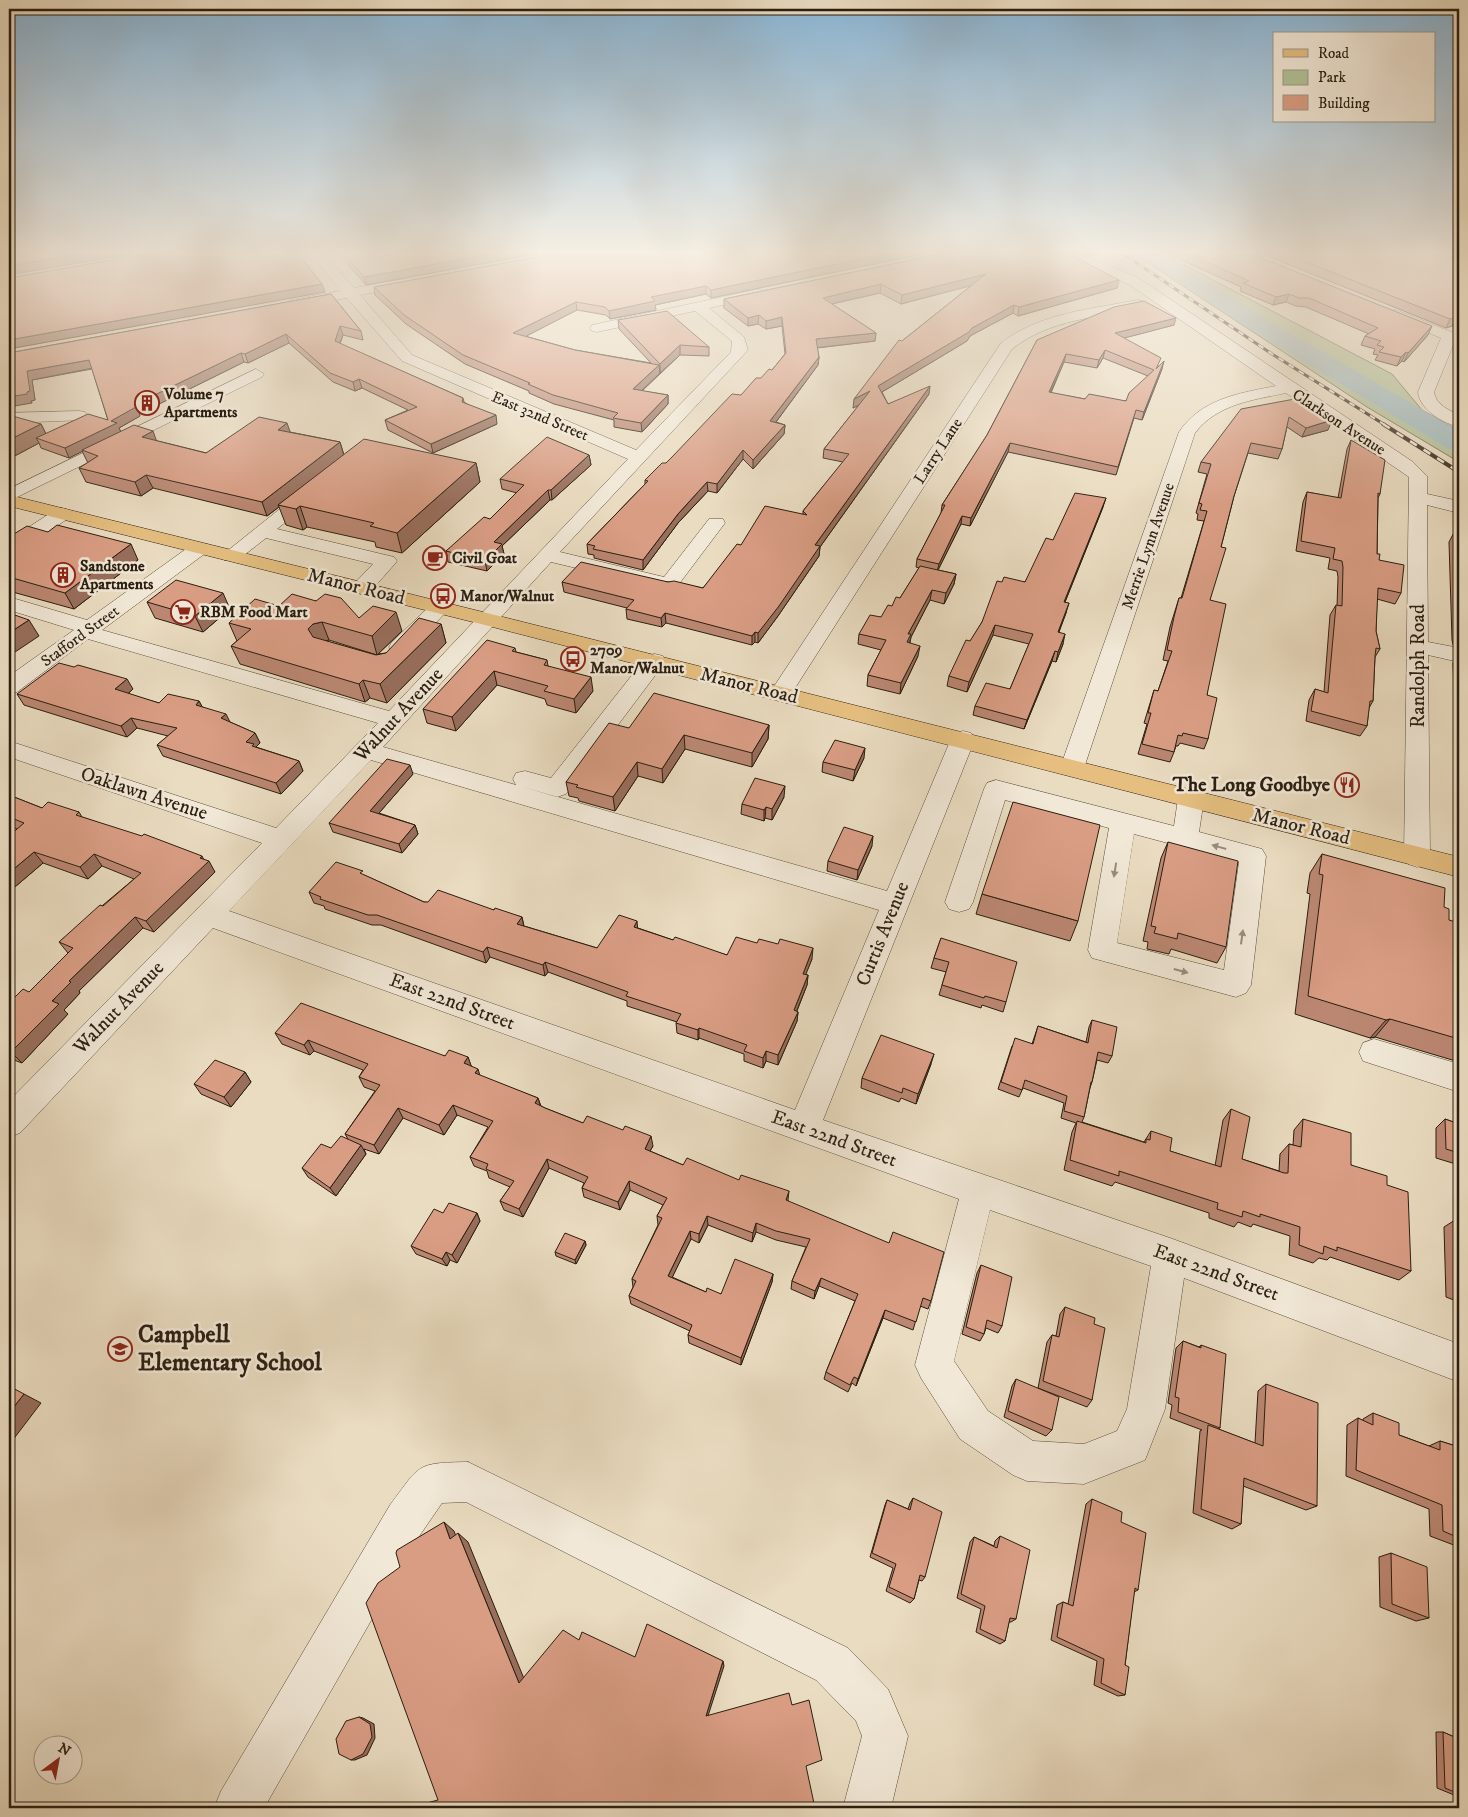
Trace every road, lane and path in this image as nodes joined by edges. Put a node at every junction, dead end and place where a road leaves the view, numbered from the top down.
1 (387, 336) edge
2 (735, 336) edge
3 (1019, 336) edge
4 (1214, 336) edge
5 (1454, 338) edge
6 (256, 374) dead end
7 (1289, 388) junction
8 (79, 416) edge
9 (9, 418) edge
10 (1459, 422) edge
11 (638, 458) junction
12 (323, 483) edge
13 (1419, 487) junction
14 (9, 496) edge
15 (9, 501) edge
16 (1459, 507) edge
17 (62, 514) junction
18 (716, 523) dead end
19 (264, 531) junction
20 (9, 548) edge
21 (200, 548) junction
22 (546, 555) junction
23 (231, 556) junction
24 (360, 588) junction
25 (9, 603) edge
26 (440, 607) junction
27 (488, 619) junction
28 (89, 630) junction
29 (1418, 646) junction
30 (1459, 655) edge
31 (389, 658) edge
32 (655, 662) junction
33 (9, 687) edge
34 (780, 694) junction
35 (394, 720) junction
36 (963, 740) junction
37 (9, 749) edge
38 (366, 750) junction
39 (466, 762) dead end
40 (1072, 768) junction
41 (1192, 799) junction
42 (1123, 822) junction
43 (1186, 838) junction
44 (280, 839) junction
45 (1417, 856) junction
46 (1459, 868) edge
47 (959, 902) dead end
48 (895, 904) junction
49 (208, 915) junction
50 (1374, 1052) dead end
51 (1459, 1078) edge
52 (9, 1123) edge
53 (804, 1128) junction
54 (978, 1190) junction
55 (1170, 1255) junction
56 (1459, 1363) edge
57 (238, 1808) edge
58 (867, 1808) edge

1 - 11 street, East 32nd Street
2 - 11 street, Walnut Avenue
3 - 34 street, Larry Lane
4 - 7 street, Clarkson Avenue
5 - 10 street
6 - 14 street
7 - 13 street, Clarkson Avenue
7 - 40 street, Merrie Lynn Avenue
8 - 9 street
11 - 22 street, Walnut Avenue
12 - 19 street
13 - 16 street
13 - 29 street, Randolph Road
15 - 17 main road, Manor Road
17 - 20 street
17 - 21 main road, Manor Road
18 - 22 street
19 - 23 street
19 - 24 street
21 - 23 main road, Manor Road
21 - 28 street, Stafford Street
22 - 27 street, Walnut Avenue
23 - 24 main road, Manor Road
24 - 26 main road, Manor Road
25 - 28 street
26 - 27 main road, Manor Road
26 - 31 street
27 - 32 main road, Manor Road
27 - 35 street, Walnut Avenue
28 - 33 street, Stafford Street
28 - 35 street
29 - 30 street
29 - 45 street, Randolph Road
32 - 34 main road, Manor Road
32 - 39 street
34 - 36 main road, Manor Road
35 - 38 street, Walnut Avenue
36 - 40 main road, Manor Road
36 - 48 street, Curtis Avenue
37 - 44 street, Oaklawn Avenue
38 - 44 street, Walnut Avenue
38 - 48 street
40 - 41 main road, Manor Road
41 - 43 street
41 - 45 main road, Manor Road
42 - 43 street
42 -> 43 street
42 - 47 street
44 - 49 street, Walnut Avenue
45 - 46 main road, Manor Road
48 - 53 street, Curtis Avenue
49 - 52 street, Walnut Avenue
49 - 53 street, East 22nd Street
50 - 51 street
53 - 54 street, East 22nd Street
54 - 55 street, East 22nd Street
54 - 55 street
55 - 56 street, East 22nd Street
57 - 58 street

